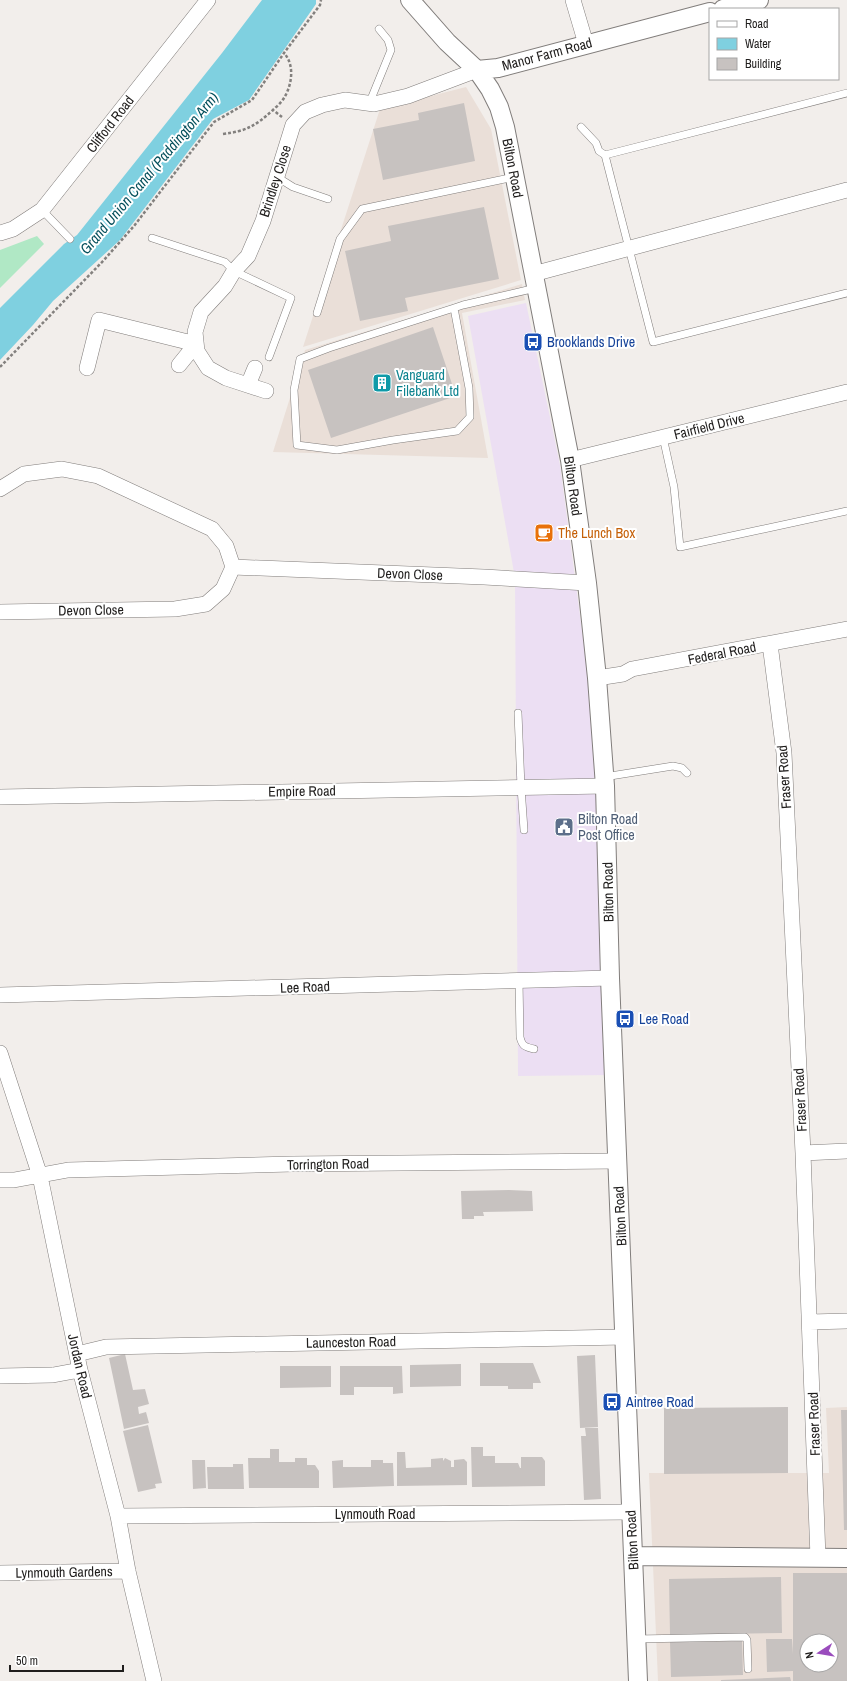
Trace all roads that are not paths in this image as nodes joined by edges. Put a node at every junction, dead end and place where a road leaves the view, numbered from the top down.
1 (208, 0) edge
2 (410, 0) edge
3 (573, 0) edge
4 (759, 0) edge
5 (727, 8) edge
6 (709, 12) edge
7 (379, 29) dead end
8 (586, 44) junction
9 (477, 70) junction
10 (847, 93) edge
11 (369, 104) junction
12 (581, 127) dead end
13 (605, 155) junction
14 (276, 177) junction
15 (515, 177) junction
16 (847, 190) edge
17 (328, 199) dead end
18 (42, 210) junction
19 (0, 234) edge
20 (152, 238) dead end
21 (70, 239) dead end
22 (628, 248) junction
23 (234, 271) junction
24 (534, 281) junction
25 (847, 293) edge
26 (454, 308) junction
27 (317, 313) dead end
28 (196, 344) junction
29 (269, 357) dead end
30 (179, 366) dead end
31 (87, 368) dead end
32 (255, 368) dead end
33 (248, 385) junction
34 (266, 391) dead end
35 (847, 392) edge
36 (663, 437) junction
37 (570, 460) junction
38 (0, 489) edge
39 (847, 511) edge
40 (233, 567) junction
41 (587, 583) junction
42 (0, 612) edge
43 (847, 629) edge
44 (770, 644) junction
45 (597, 678) junction
46 (518, 713) dead end
47 (687, 773) dead end
48 (605, 782) junction
49 (521, 787) junction
50 (0, 797) edge
51 (524, 830) dead end
52 (610, 978) junction
53 (519, 981) junction
54 (0, 995) edge
55 (534, 1049) dead end
56 (0, 1053) edge
57 (847, 1151) edge
58 (803, 1153) junction
59 (618, 1161) junction
60 (40, 1176) junction
61 (0, 1180) edge
62 (847, 1321) edge
63 (810, 1322) junction
64 (625, 1337) junction
65 (77, 1354) junction
66 (80, 1370) junction
67 (0, 1376) edge
68 (631, 1512) junction
69 (118, 1516) junction
70 (634, 1556) junction
71 (818, 1558) junction
72 (847, 1558) edge
73 (128, 1571) junction
74 (0, 1572) edge
75 (636, 1640) junction
76 (748, 1669) dead end
77 (154, 1681) edge
78 (638, 1681) edge

1 - 18 street, Clifford Road
2 - 9 street
3 - 8 street
4 - 5 street
6 - 8 street, Manor Farm Road
7 - 11 lane
8 - 9 street, Manor Farm Road
9 - 11 street, Brindley Close
9 - 15 street, Bilton Road
10 - 13 lane
11 - 14 street, Brindley Close
12 - 13 lane
13 - 22 lane
14 - 17 lane
14 - 23 street, Brindley Close
15 - 24 street, Bilton Road
15 - 27 lane
16 - 22 street
18 - 19 street, Clifford Road
18 - 21 lane
20 - 23 lane
22 - 24 street
22 - 25 lane
23 - 28 street, Brindley Close
23 - 29 lane
24 - 26 lane
24 - 37 street, Bilton Road
26 - 26 lane
28 - 30 street
28 - 31 street
28 - 33 street, Brindley Close
32 - 33 street
33 - 34 street, Brindley Close
35 - 36 street, Fairfield Drive
36 - 37 street, Fairfield Drive
36 - 39 lane
37 - 41 street, Bilton Road
38 - 40 street
40 - 41 street, Devon Close
40 - 42 street, Devon Close
41 - 45 street, Bilton Road
43 - 44 street, Federal Road
44 - 45 street, Federal Road
44 - 58 street, Fraser Road
45 - 48 street, Bilton Road
46 - 49 lane
47 - 48 lane
48 - 49 street, Empire Road
48 - 52 street, Bilton Road
49 - 50 street, Empire Road
49 - 51 lane
52 - 53 street, Lee Road
52 - 59 street, Bilton Road
53 - 54 street, Lee Road
53 - 55 lane
56 - 60 street, Jordan Road
57 - 58 street
58 - 63 street, Fraser Road
59 - 60 street, Torrington Road
59 - 64 street, Bilton Road
60 - 61 street, Torrington Road
60 - 65 street, Jordan Road
62 - 63 street
63 - 71 street, Fraser Road
64 - 65 street, Launceston Road
64 - 68 street, Bilton Road
65 - 66 street, Jordan Road
66 - 67 street
66 - 69 street, Jordan Road
68 - 69 street, Lynmouth Road
68 - 70 street, Bilton Road
69 - 73 street, Jordan Road
70 - 71 street
70 - 75 street, Bilton Road
71 - 72 street
73 - 74 street, Lynmouth Gardens
73 - 77 street, Jordan Road
75 - 76 lane
75 - 78 street, Bilton Road

